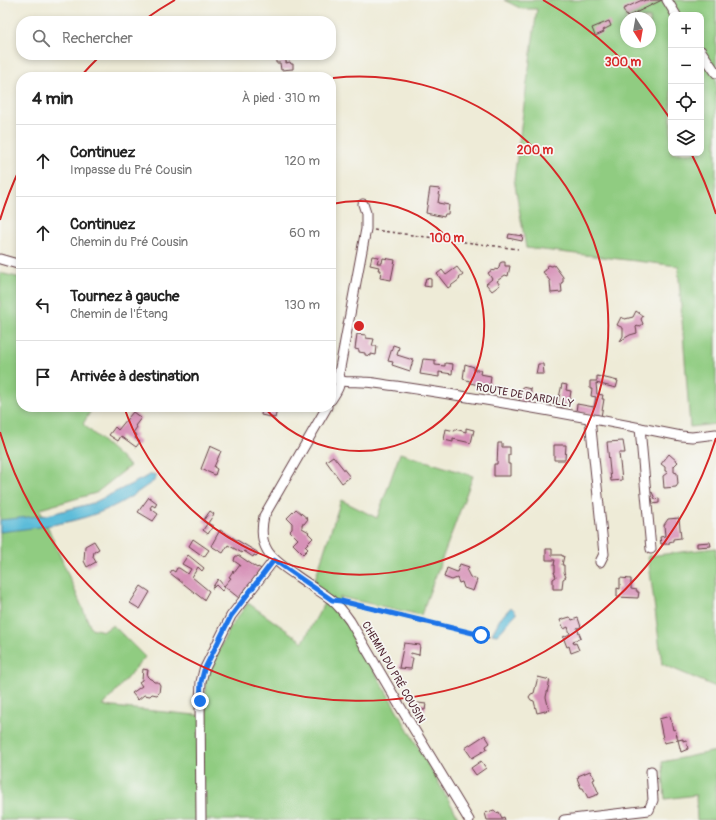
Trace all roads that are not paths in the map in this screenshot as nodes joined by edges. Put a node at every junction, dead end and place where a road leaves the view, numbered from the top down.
1 (666, 0) edge
2 (674, 12) edge
3 (704, 55) edge
4 (716, 73) edge
5 (363, 204) dead end
6 (1, 259) edge
7 (16, 264) edge
8 (336, 378) edge
9 (341, 381) junction
10 (336, 392) edge
11 (324, 412) edge
12 (590, 419) junction
13 (640, 428) junction
14 (716, 434) edge
15 (651, 549) dead end
16 (274, 560) junction
17 (600, 562) dead end
18 (651, 771) dead end
19 (202, 820) edge
20 (469, 820) edge
21 (564, 820) edge

1 - 2 street
3 - 4 street
5 - 9 street
6 - 7 street
8 - 9 street, ROUTE DE DARDILLY
9 - 10 street
9 - 12 street, ROUTE DE DARDILLY
11 - 16 street
12 - 13 street, ROUTE DE DARDILLY
12 - 17 street
13 - 14 street, ROUTE DE DARDILLY
13 - 15 street
16 - 19 street
16 - 20 street, CHEMIN DU PRÉ COUSIN
18 - 21 street

